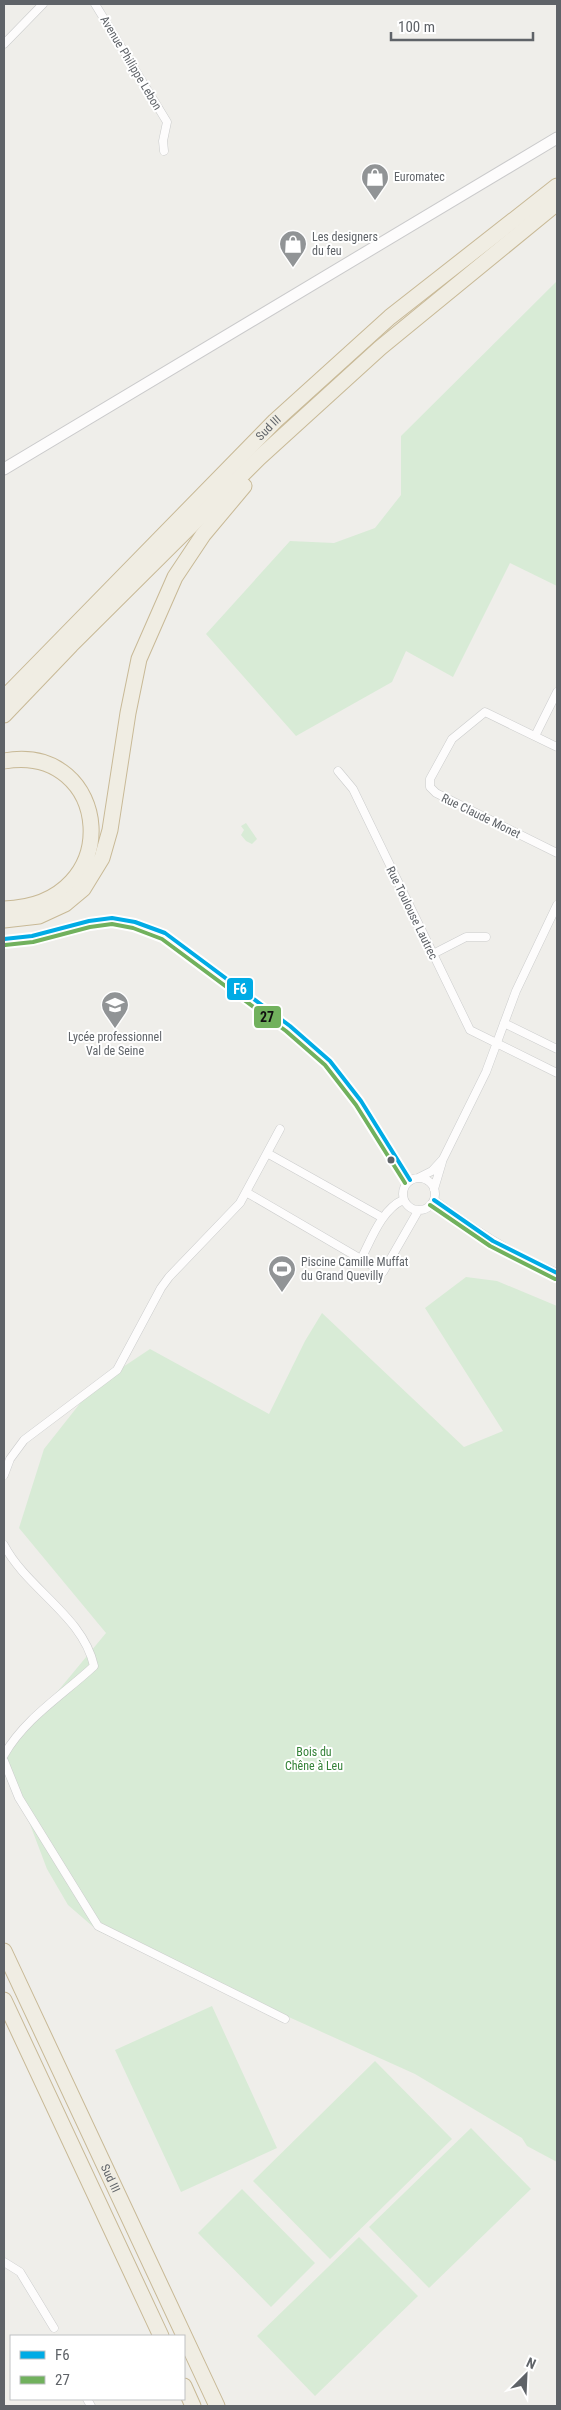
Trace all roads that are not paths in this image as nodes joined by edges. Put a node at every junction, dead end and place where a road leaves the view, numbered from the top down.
1 (43, 4) edge
2 (95, 4) edge
3 (4, 44) edge
4 (557, 138) edge
5 (164, 152) dead end
6 (557, 186) edge
7 (557, 204) edge
8 (258, 458) junction
9 (4, 468) edge
10 (19, 683) junction
11 (4, 689) edge
12 (557, 692) edge
13 (4, 698) edge
14 (4, 715) edge
15 (535, 736) junction
16 (557, 747) edge
17 (4, 761) edge
18 (338, 771) dead end
19 (557, 853) edge
20 (557, 905) edge
21 (4, 908) edge
22 (4, 920) edge
23 (486, 937) dead end
24 (433, 954) junction
25 (504, 1023) junction
26 (497, 1043) junction
27 (557, 1049) edge
28 (557, 1073) edge
29 (280, 1129) dead end
30 (267, 1153) junction
31 (443, 1159) junction
32 (418, 1178) junction
33 (434, 1189) junction
34 (246, 1192) junction
35 (403, 1200) junction
36 (434, 1200) junction
37 (418, 1211) junction
38 (383, 1218) junction
39 (361, 1259) junction
40 (557, 1273) edge
41 (4, 1475) edge
42 (4, 1545) edge
43 (4, 1755) edge
44 (4, 1761) edge
45 (4, 1951) edge
46 (4, 2000) edge
47 (285, 2019) dead end
48 (4, 2262) edge
49 (54, 2328) dead end
50 (161, 2335) edge
51 (185, 2335) edge
52 (185, 2336) edge
53 (185, 2388) edge
54 (193, 2406) edge
55 (218, 2406) edge

1 - 3 street
2 - 5 street, Avenue Philippe Lebon
4 - 9 street
6 - 10 highway, Sud III
7 - 8 highway, Sud III
8 - 14 highway, Sud III
8 - 22 highway
10 - 11 highway
10 - 13 highway, Sud III
12 - 15 street
15 - 16 street, Rue Claude Monet
15 - 19 street, Rue Claude Monet
17 - 21 highway
18 - 24 street, Rue Toulouse Lautrec
20 - 25 street
23 - 24 street
24 - 26 street, Rue Toulouse Lautrec
25 - 26 street
25 - 27 street
26 - 28 street, Rue Toulouse Lautrec
26 - 31 street
29 - 30 street
30 - 34 street
30 - 38 street
31 - 32 street
31 - 33 street
32 - 33 street
32 - 35 street
33 - 36 street
34 - 39 street
34 - 41 street
35 - 37 street
35 - 38 street
36 - 37 street
36 - 40 street
37 - 39 street
38 - 39 street
42 - 43 street
44 - 47 street
45 - 51 highway, Sud III
46 - 50 highway, Sud III
48 - 49 street
52 - 55 highway, Sud III
53 - 54 highway

